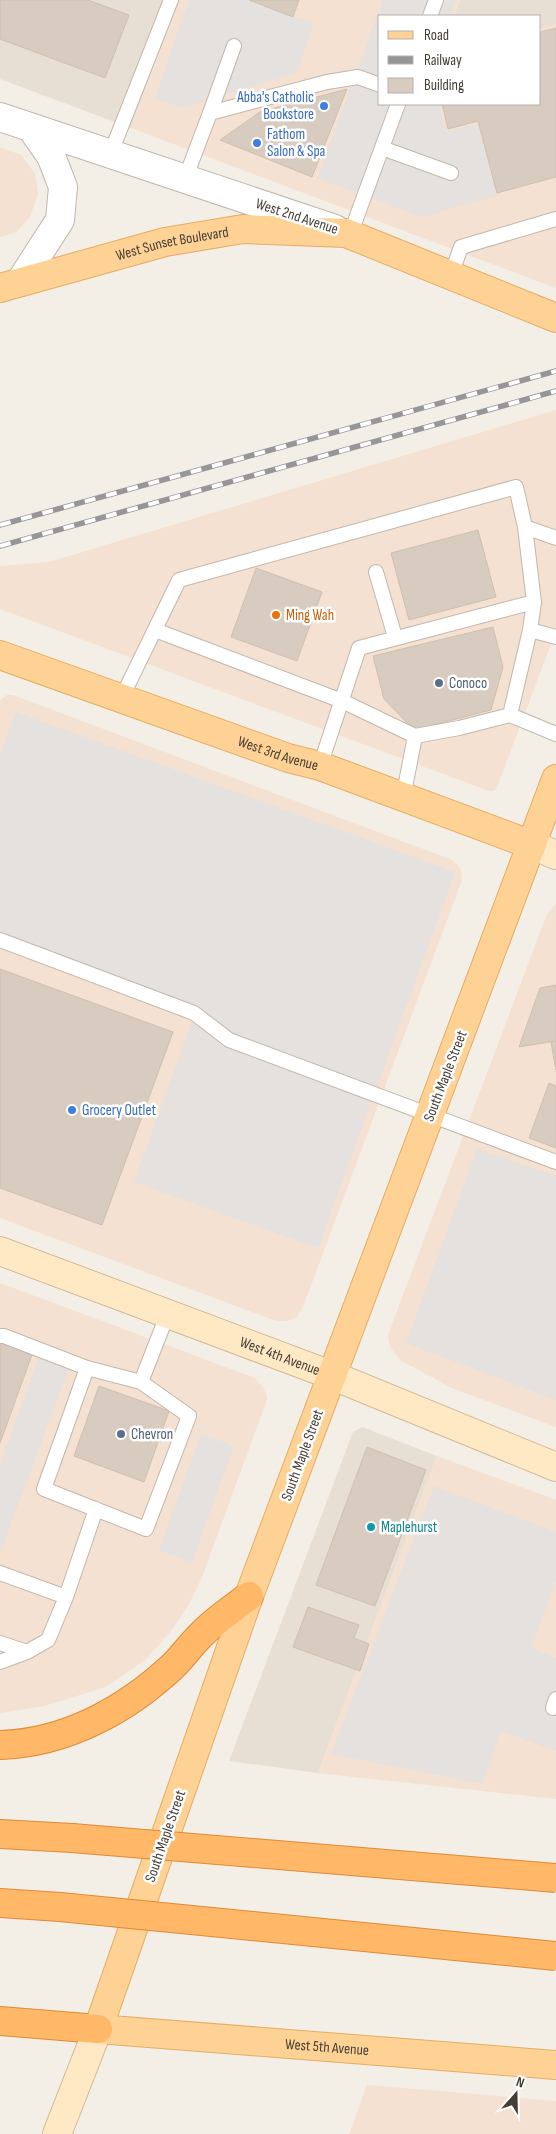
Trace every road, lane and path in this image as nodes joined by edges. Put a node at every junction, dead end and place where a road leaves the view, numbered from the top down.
1 (171, 0) edge
2 (436, 0) edge
3 (430, 15) edge
4 (234, 46) dead end
5 (378, 84) edge
6 (398, 105) edge
7 (210, 113) junction
8 (0, 117) edge
9 (32, 129) junction
10 (382, 148) junction
11 (110, 155) junction
12 (451, 173) dead end
13 (185, 179) junction
14 (556, 219) edge
15 (348, 234) junction
16 (451, 275) junction
17 (10, 285) edge
18 (556, 318) edge
19 (525, 527) junction
20 (556, 538) edge
21 (376, 572) dead end
22 (534, 602) junction
23 (155, 630) junction
24 (530, 630) junction
25 (395, 637) junction
26 (556, 637) edge
27 (0, 656) edge
28 (120, 698) junction
29 (342, 702) junction
30 (510, 715) junction
31 (556, 734) edge
32 (415, 736) junction
33 (320, 766) junction
34 (556, 778) edge
35 (403, 798) junction
36 (544, 850) edge
37 (0, 940) edge
38 (430, 1115) junction
39 (556, 1162) edge
40 (0, 1251) edge
41 (168, 1313) junction
42 (0, 1336) edge
43 (87, 1368) junction
44 (331, 1375) junction
45 (142, 1382) junction
46 (556, 1467) edge
47 (96, 1509) junction
48 (0, 1573) edge
49 (249, 1596) junction
50 (66, 1597) junction
51 (0, 1643) edge
52 (27, 1652) junction
53 (0, 1662) edge
54 (0, 1745) edge
55 (0, 1834) edge
56 (556, 1878) edge
57 (0, 1903) edge
58 (556, 1956) edge
59 (0, 2021) edge
60 (98, 2030) junction
61 (556, 2065) edge
62 (57, 2134) edge

1 - 11 lane
2 - 3 lane
4 - 7 lane
5 - 7 lane
6 - 10 lane
7 - 13 lane
8 - 9 street, West 2nd Avenue
9 - 11 street, West 2nd Avenue
9 - 17 street
10 - 12 lane
10 - 15 lane
11 - 13 street, West 2nd Avenue
13 - 15 street, West 2nd Avenue
14 - 16 lane
15 - 16 main road, West 2nd Avenue
15 - 17 main road, West Sunset Boulevard
16 - 18 main road, West 2nd Avenue
19 - 20 lane
19 - 22 lane
19 - 23 lane
21 - 25 lane
22 - 24 lane
22 - 25 lane
23 - 28 lane
23 - 29 lane
24 - 26 lane
24 - 30 lane
25 - 29 lane
27 - 28 main road, West 3rd Avenue
28 - 33 main road, West 3rd Avenue
29 - 32 lane
29 - 33 lane
30 - 31 lane
30 - 32 lane
32 - 35 lane
33 - 35 main road, West 3rd Avenue
34 - 36 main road, South Maple Street
35 - 36 main road, West 3rd Avenue
36 - 38 main road, South Maple Street
37 - 38 lane
38 - 39 lane
38 - 44 main road, South Maple Street
40 - 41 main road, West 4th Avenue
41 - 44 main road, West 4th Avenue
41 - 45 lane
42 - 43 lane
43 - 45 lane
43 - 47 lane
44 - 46 main road, West 4th Avenue
44 - 49 main road, South Maple Street
45 - 47 lane
47 - 50 lane
48 - 50 lane
49 - 54 highway
49 - 60 main road, South Maple Street
50 - 52 lane
51 - 52 lane
52 - 53 lane
55 - 56 highway, bridge
57 - 58 highway, bridge
59 - 60 highway
60 - 61 main road, West 5th Avenue
60 - 62 main road, South Maple Street

